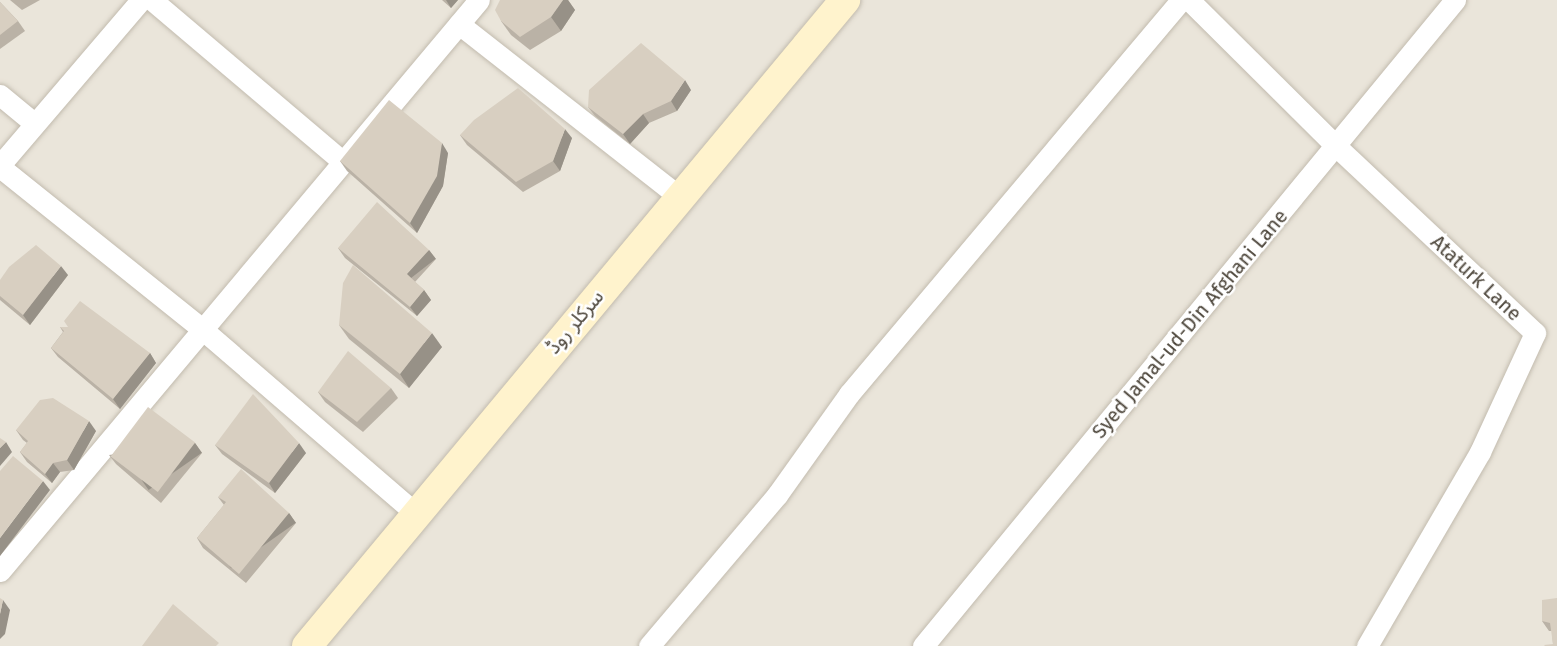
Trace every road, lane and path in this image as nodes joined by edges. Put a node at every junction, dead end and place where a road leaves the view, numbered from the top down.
1 (141, 0) edge
2 (152, 0) edge
3 (479, 0) edge
4 (845, 0) edge
5 (1181, 0) edge
6 (1189, 0) edge
7 (1455, 0) edge
8 (459, 24) junction
9 (0, 95) edge
10 (34, 123) junction
11 (1336, 146) junction
12 (342, 160) junction
13 (0, 166) edge
14 (680, 197) junction
15 (202, 329) junction
16 (416, 514) junction
17 (0, 571) edge
18 (307, 646) edge
19 (649, 646) edge
20 (923, 646) edge
21 (1368, 646) edge

1 - 10 street
2 - 12 street
3 - 8 street
4 - 14 street, سرکلر روڈ
5 - 19 street
6 - 11 street, Ataturk Lane
7 - 11 street, Syed Jamal-ud-Din Afghani Lane
8 - 12 street
8 - 14 street
9 - 10 street
10 - 13 street
11 - 20 street, Syed Jamal-ud-Din Afghani Lane
11 - 21 street, Ataturk Lane
12 - 15 street
13 - 15 street
14 - 16 street, سرکلر روڈ
15 - 16 street
15 - 17 street
16 - 18 street, سرکلر روڈ

